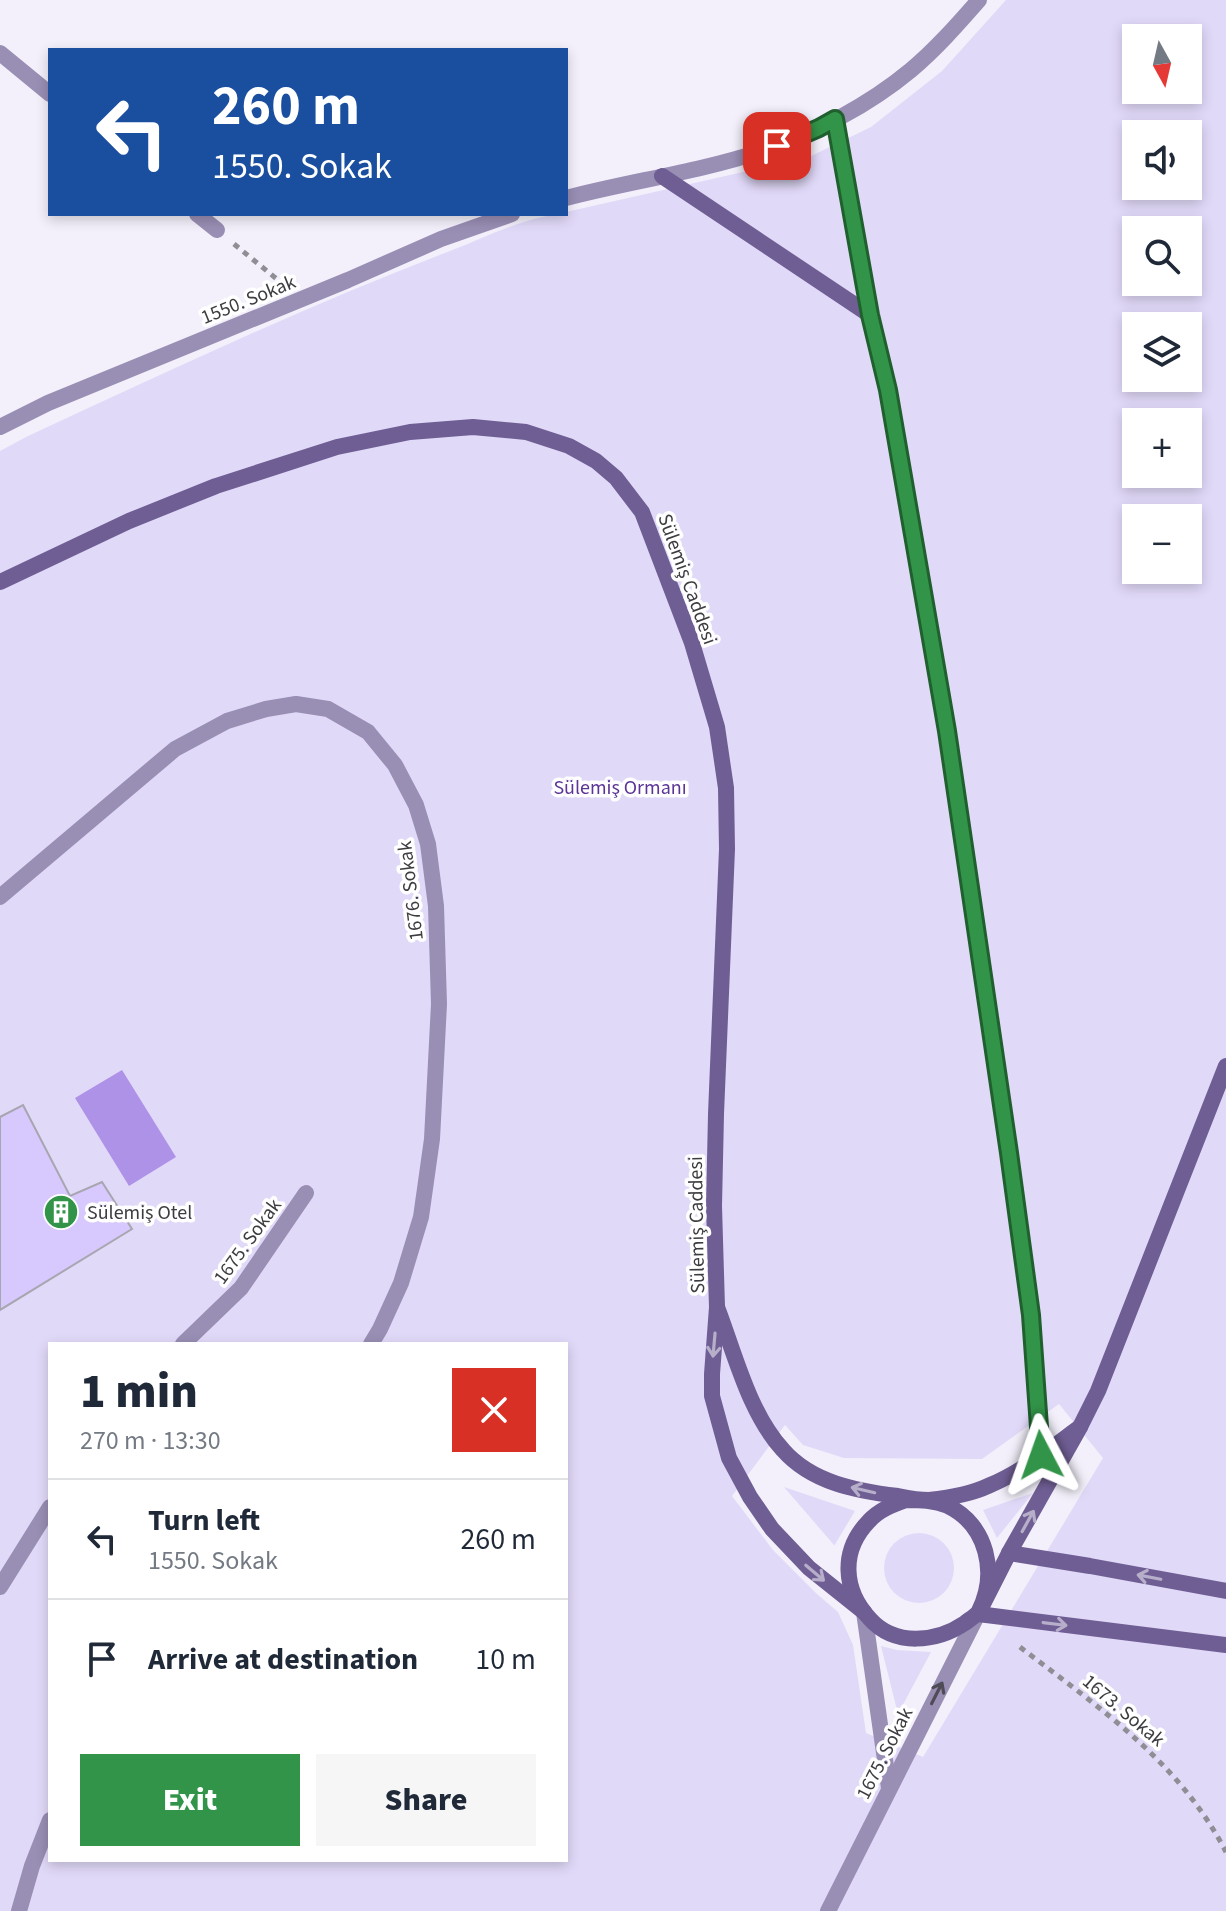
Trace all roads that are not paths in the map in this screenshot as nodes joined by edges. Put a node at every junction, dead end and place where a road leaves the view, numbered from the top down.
1 (979, 0) edge
2 (0, 53) edge
3 (48, 92) edge
4 (835, 119) junction
5 (662, 176) junction
6 (568, 198) edge
7 (200, 216) edge
8 (506, 216) edge
9 (217, 230) road end
10 (870, 315) junction
11 (0, 427) edge
12 (0, 582) edge
13 (0, 897) edge
14 (1226, 1066) edge
15 (306, 1193) dead end
16 (717, 1307) junction
17 (185, 1342) edge
18 (372, 1342) edge
19 (1080, 1427) junction
20 (1041, 1455) junction
21 (927, 1500) junction
22 (48, 1510) edge
23 (1009, 1553) junction
24 (0, 1587) edge
25 (1226, 1591) edge
26 (864, 1612) junction
27 (978, 1614) junction
28 (1226, 1645) edge
29 (889, 1788) junction
30 (48, 1825) edge
31 (19, 1911) edge
32 (828, 1911) edge

1 - 4 street
2 - 3 street
4 - 5 street
4 - 10 street
5 - 6 street
5 - 10 street
7 - 9 street
8 - 11 street, 1550. Sokak
10 - 20 street
12 - 16 street, Sülemiş Caddesi
13 - 18 street, 1676. Sokak
14 - 19 street
15 - 17 street, 1675. Sokak
21 -> 16 street
16 -> 26 street
19 - 20 street
23 -> 19 street
20 - 21 street
21 - 26 street
21 - 27 street
22 - 24 street
25 -> 23 street
23 - 27 street
26 - 27 street
26 - 29 street
27 -> 28 street
29 -> 27 street, 1675. Sokak
29 - 32 street, 1675. Sokak
30 - 31 street

